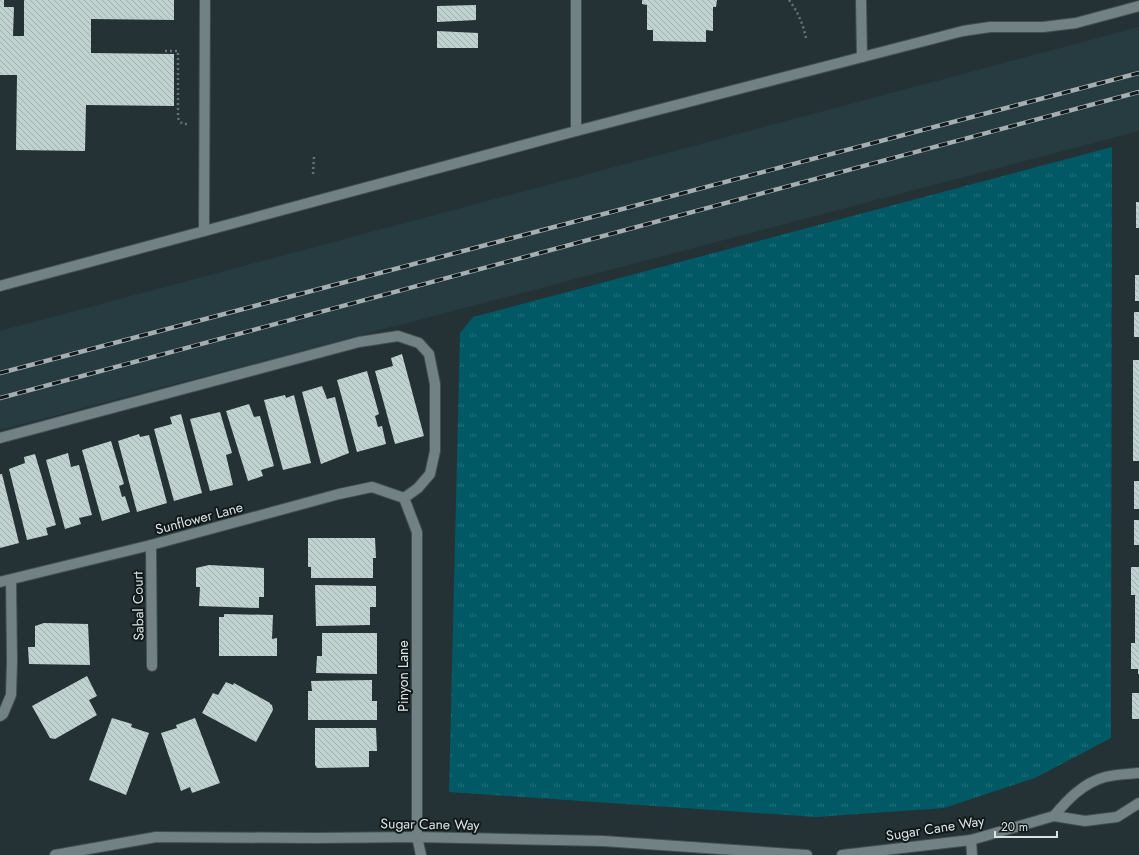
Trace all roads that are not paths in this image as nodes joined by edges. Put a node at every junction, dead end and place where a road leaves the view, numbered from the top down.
1 (205, 0) edge
2 (576, 0) edge
3 (861, 0) edge
4 (1135, 5) edge
5 (862, 57) junction
6 (576, 131) junction
7 (204, 231) junction
8 (0, 286) edge
9 (0, 438) edge
10 (404, 498) junction
11 (150, 546) junction
12 (11, 580) junction
13 (0, 582) edge
14 (152, 666) dead end
15 (0, 716) edge
16 (1139, 773) edge
17 (1139, 803) edge
18 (1054, 816) junction
19 (417, 837) junction
20 (971, 840) junction
21 (55, 855) edge
22 (420, 855) edge
23 (807, 855) edge
24 (842, 855) edge
25 (972, 855) edge

1 - 7 street
2 - 6 street
3 - 5 street
4 - 5 street
5 - 6 street
6 - 7 street
7 - 8 street
9 - 10 street
10 - 11 street, Sunflower Lane
10 - 19 street, Pinyon Lane
11 - 12 street, Sunflower Lane
11 - 14 street, Sabal Court
12 - 13 street, Sunflower Lane
12 - 15 street
16 - 18 street
17 - 18 street, Sugar Cane Way
18 - 20 street, Sugar Cane Way
19 - 21 street, Sugar Cane Way
19 - 22 street, Pinyon Lane
19 - 23 street, Sugar Cane Way
20 - 24 street, Sugar Cane Way
20 - 25 street

